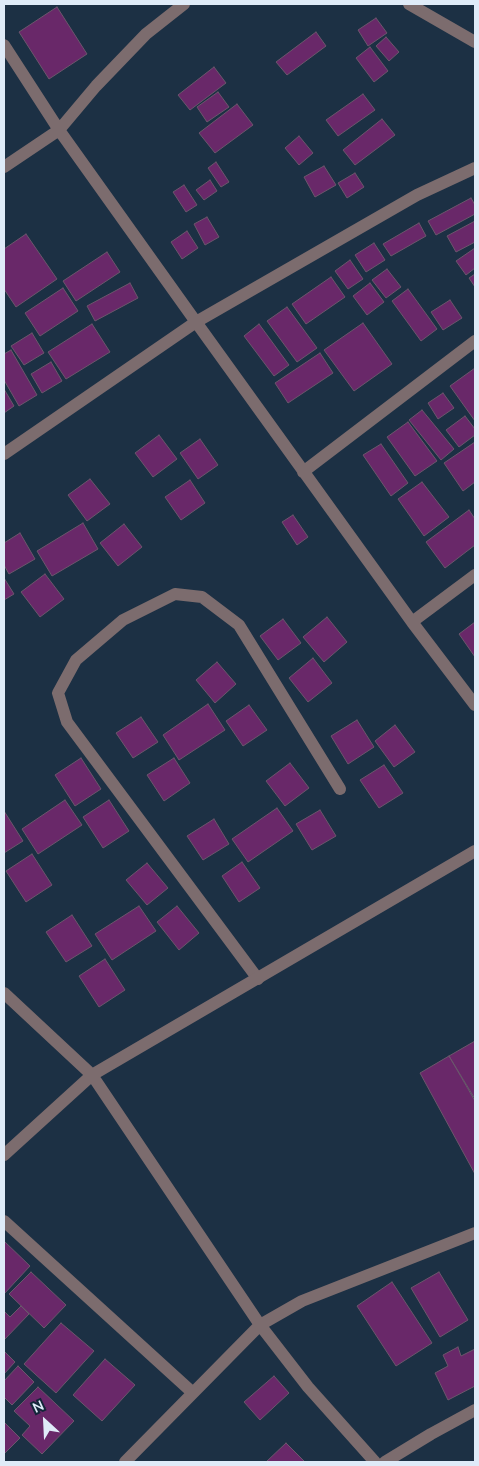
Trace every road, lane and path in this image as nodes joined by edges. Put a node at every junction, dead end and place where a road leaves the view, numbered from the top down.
1 (184, 4) edge
2 (409, 4) edge
3 (475, 42) edge
4 (4, 45) edge
5 (59, 130) junction
6 (4, 167) edge
7 (475, 168) edge
8 (196, 322) junction
9 (475, 341) edge
10 (4, 454) edge
11 (303, 472) junction
12 (475, 575) edge
13 (412, 622) junction
14 (475, 705) edge
15 (340, 788) dead end
16 (475, 850) edge
17 (258, 979) junction
18 (4, 993) edge
19 (92, 1076) junction
20 (4, 1155) edge
21 (4, 1221) edge
22 (475, 1233) edge
23 (260, 1325) junction
24 (193, 1393) junction
25 (475, 1410) edge
26 (125, 1462) edge
27 (375, 1462) edge
28 (385, 1462) edge

1 - 5 street
2 - 3 street
4 - 5 street
5 - 6 street
5 - 8 street
7 - 8 street
8 - 10 street
8 - 11 street
9 - 11 street
11 - 13 street
12 - 13 street
13 - 14 street
15 - 17 street
16 - 17 street
17 - 19 street
18 - 19 street
19 - 20 street
19 - 23 street
21 - 24 street
22 - 23 street
23 - 24 street
23 - 27 street
24 - 26 street
25 - 28 street

